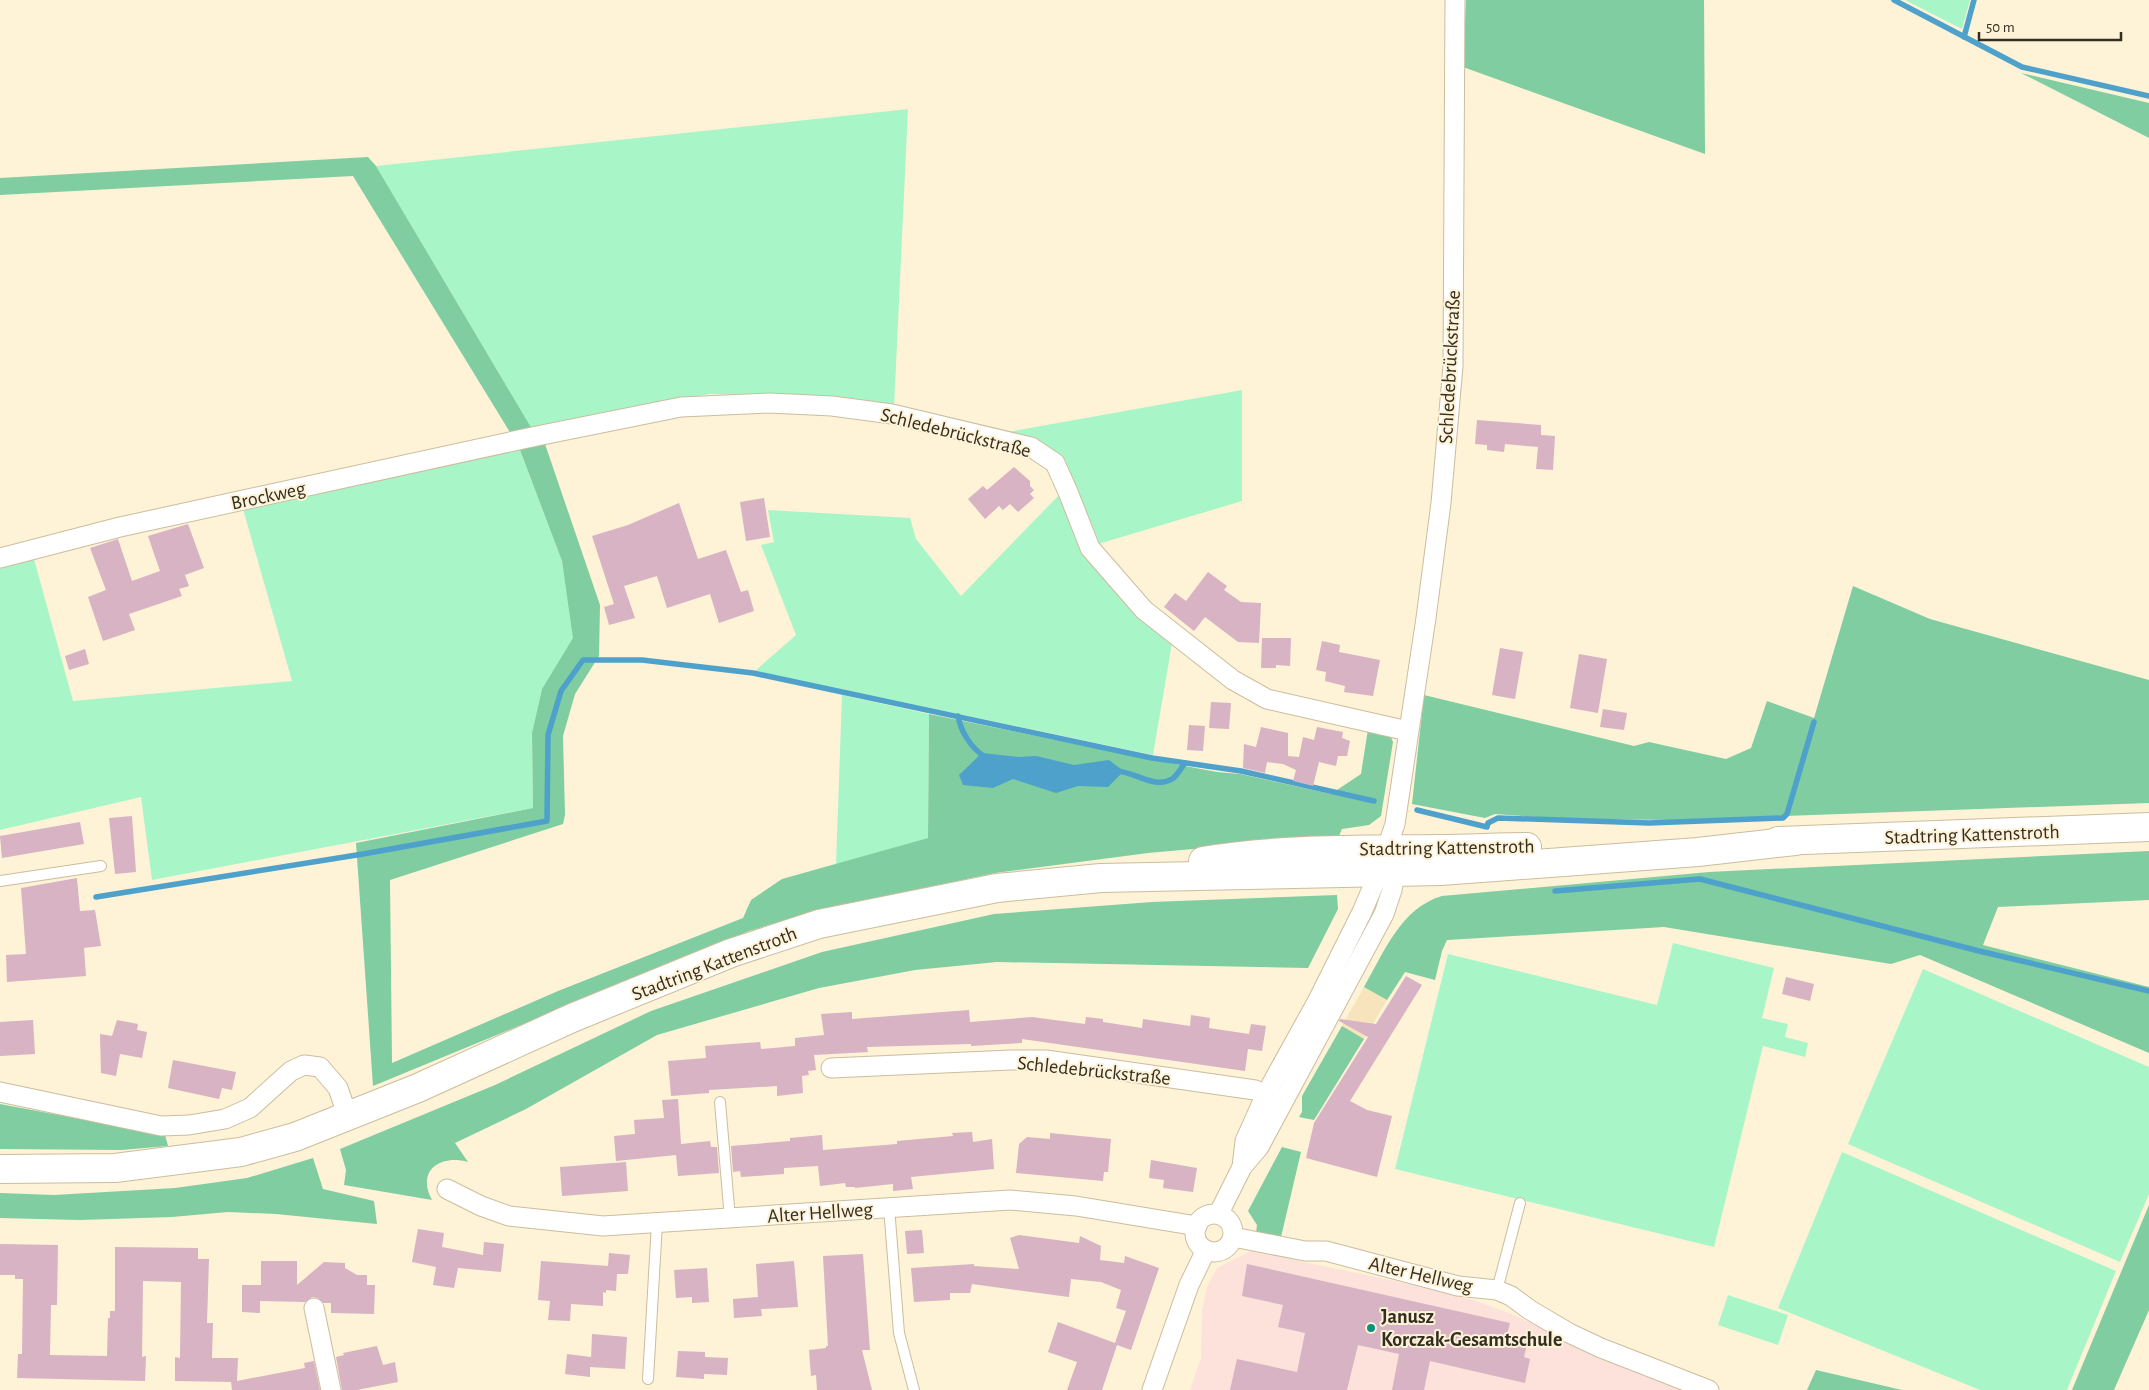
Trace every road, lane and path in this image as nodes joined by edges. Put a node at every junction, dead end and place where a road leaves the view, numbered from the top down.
1 (1455, 0) edge
2 (536, 436) joint
3 (0, 558) edge
4 (1408, 731) junction
5 (2149, 827) edge
6 (1391, 853) junction
7 (101, 866) dead end
8 (0, 881) edge
9 (830, 1068) dead end
10 (0, 1092) edge
11 (1274, 1098) junction
12 (720, 1102) dead end
13 (348, 1117) junction
14 (0, 1163) edge
15 (0, 1169) edge
16 (56, 1169) junction
17 (447, 1189) dead end
18 (1520, 1203) dead end
19 (889, 1207) junction
20 (1219, 1213) junction
21 (730, 1219) junction
22 (657, 1223) junction
23 (1196, 1226) junction
24 (1233, 1237) junction
25 (1206, 1250) junction
26 (1497, 1290) junction
27 (314, 1308) dead end
28 (648, 1379) dead end
29 (330, 1390) edge
30 (914, 1390) edge
31 (1152, 1390) edge
32 (1709, 1390) edge

1 - 4 street, Schledebrückstraße
2 - 3 street, Brockweg
2 - 4 street, Schledebrückstraße
4 - 6 street, Schledebrückstraße
5 - 6 main road, Stadtring Kattenstroth
6 - 11 street, Schledebrückstraße
6 - 13 main road, Stadtring Kattenstroth
7 - 8 lane
9 - 11 street, Schledebrückstraße
10 - 13 street
11 - 20 street, Schledebrückstraße
12 - 21 lane
13 - 16 main road, Stadtring Kattenstroth
14 - 16 main road, Stadtring Kattenstroth
15 - 16 main road, Stadtring Kattenstroth
17 - 22 street, Alter Hellweg
18 - 26 lane
19 - 21 street, Alter Hellweg
19 - 23 street, Alter Hellweg
19 - 30 lane
20 - 23 street
20 - 24 street
21 - 22 street, Alter Hellweg
22 - 28 lane
23 - 25 street
24 - 25 street
24 - 26 street, Alter Hellweg
25 - 31 street
26 - 32 street, Alter Hellweg
27 - 29 street

